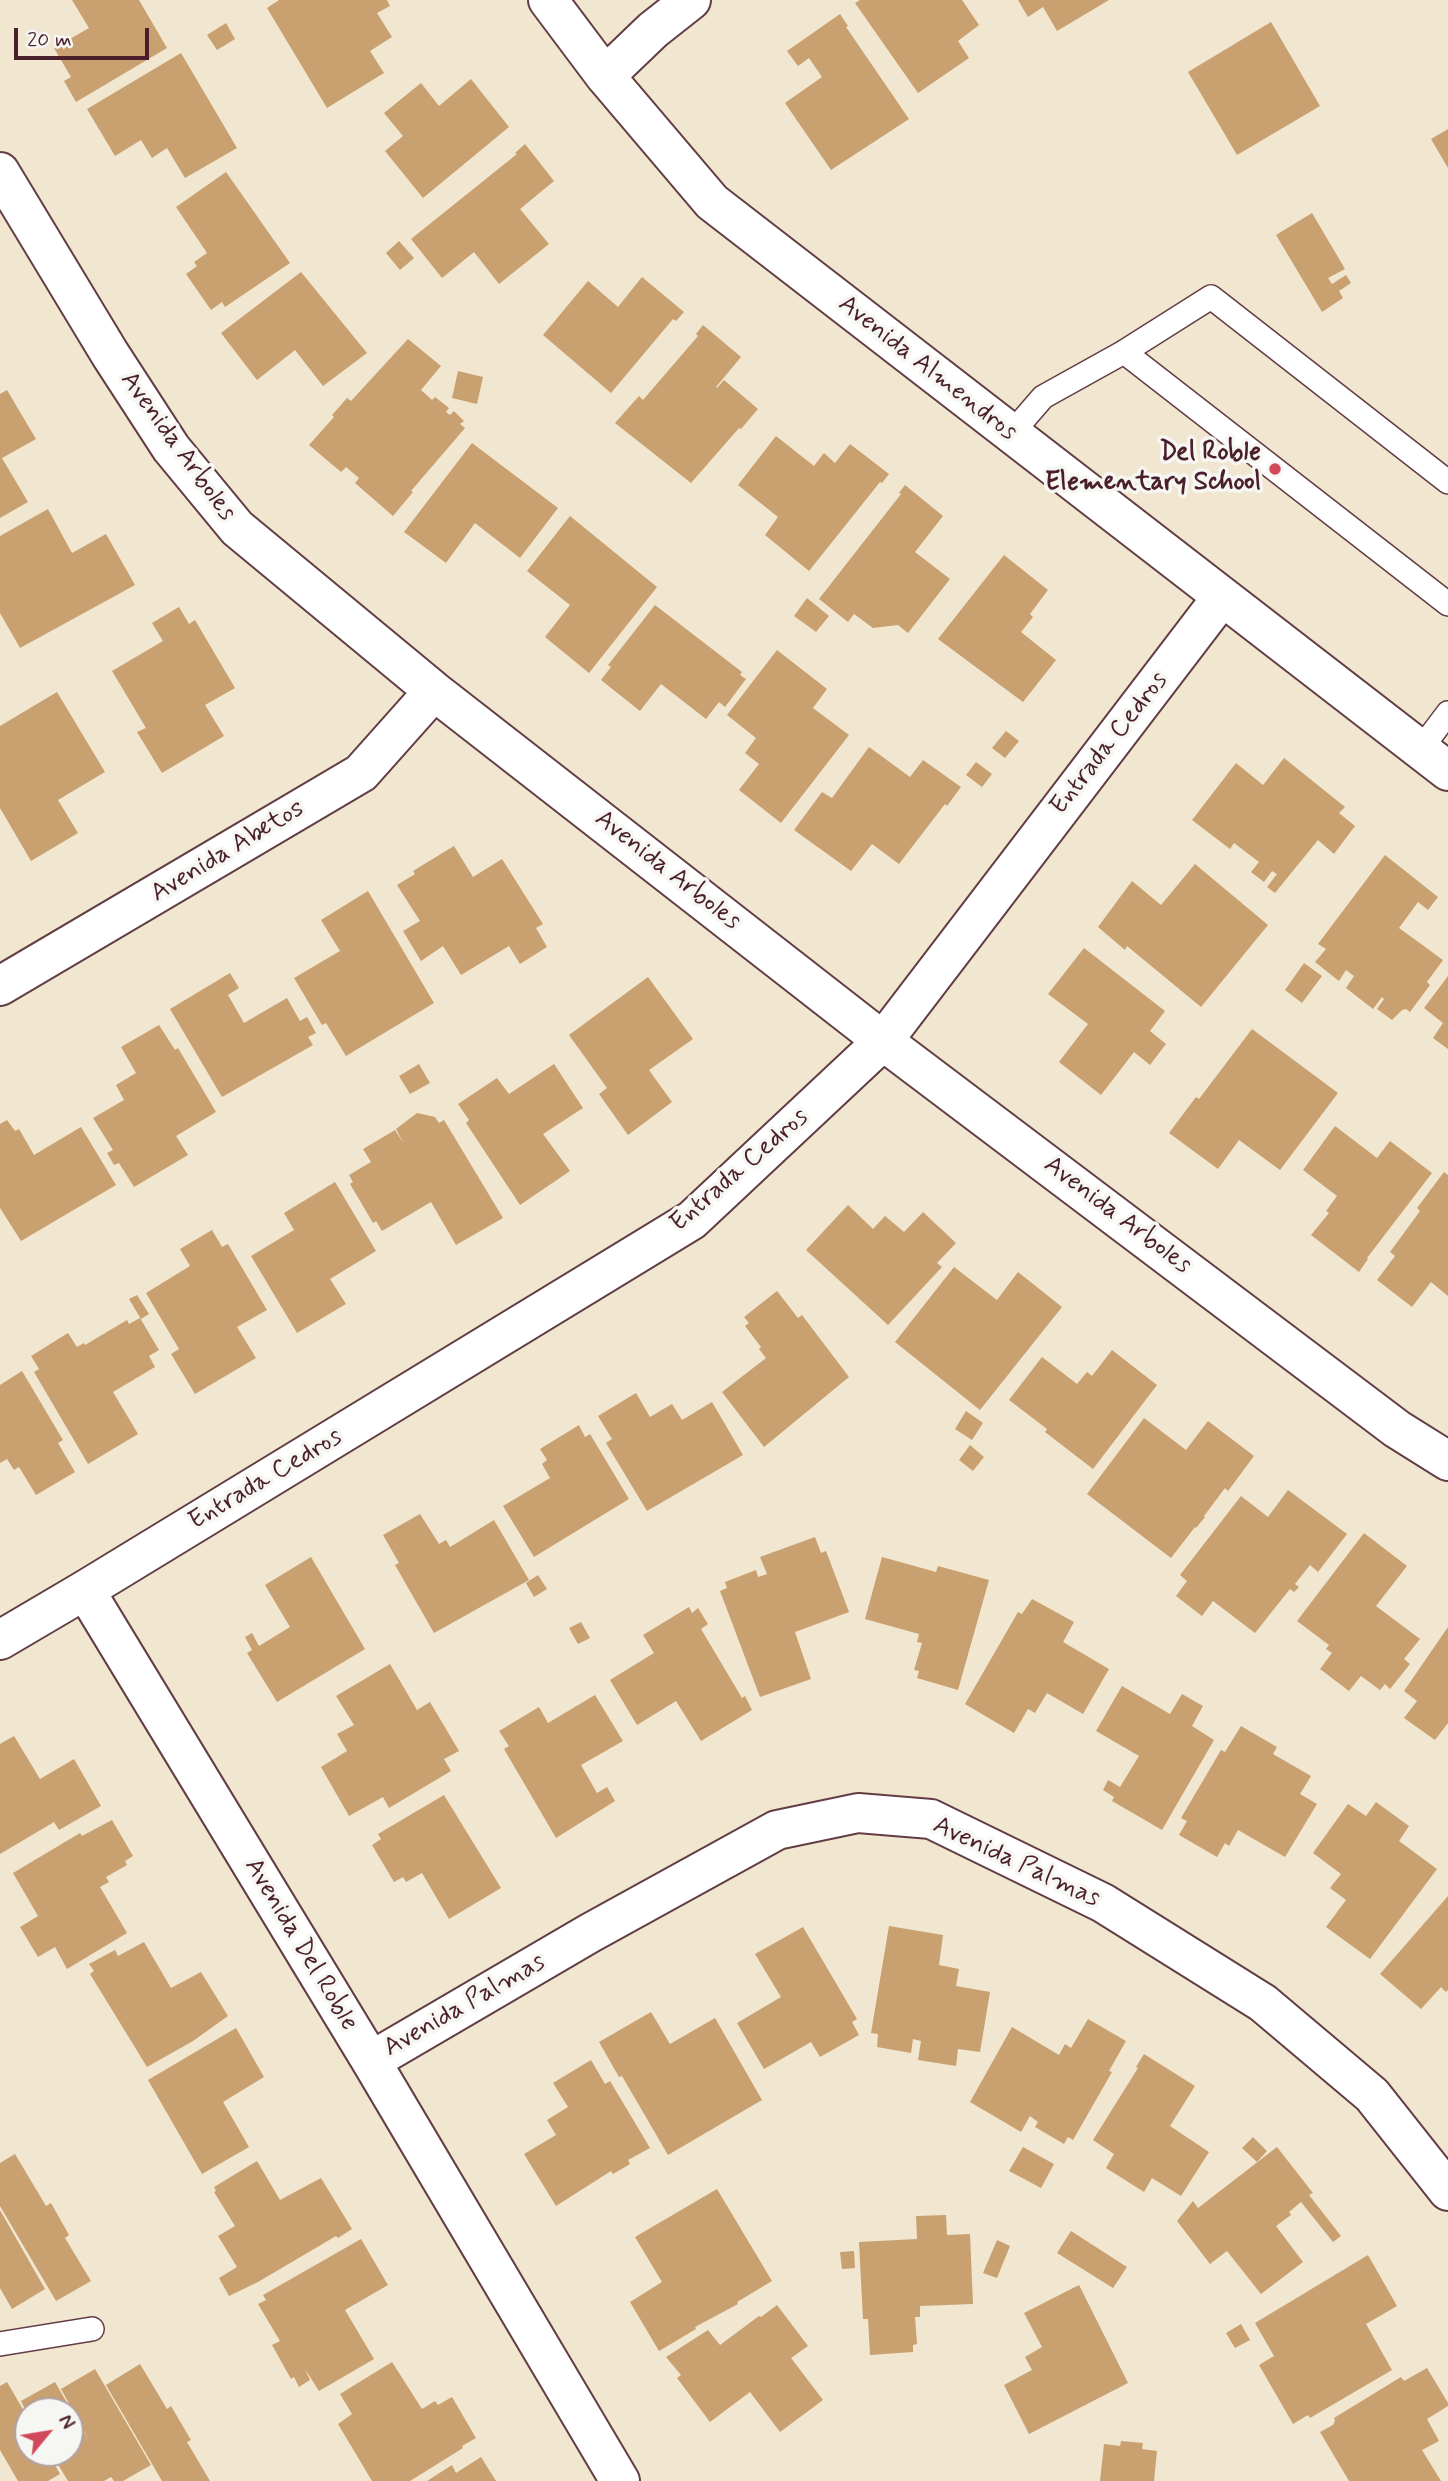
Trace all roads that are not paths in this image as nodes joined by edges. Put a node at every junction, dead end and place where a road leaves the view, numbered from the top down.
1 (548, 0) edge
2 (691, 0) edge
3 (604, 76) junction
4 (0, 172) edge
5 (1124, 352) junction
6 (1011, 434) junction
7 (1448, 482) edge
8 (1222, 597) junction
9 (1448, 604) edge
10 (435, 691) junction
11 (1448, 712) edge
12 (1434, 760) edge
13 (0, 986) edge
14 (883, 1041) junction
15 (1448, 1461) edge
16 (85, 1591) junction
17 (0, 1640) edge
18 (371, 2061) junction
19 (1448, 2191) edge
20 (92, 2329) dead end
21 (0, 2344) edge
22 (620, 2481) edge

1 - 3 street, Avenida Almendros
2 - 3 street
3 - 6 street, Avenida Almendros
4 - 10 street, Avenida Arboles
5 - 6 lane
5 - 7 lane
5 - 9 lane
6 - 8 street, Avenida Almendros
8 - 12 street, Avenida Almendros
8 - 14 street, Entrada Cedros
10 - 13 street, Avenida Abetos
10 - 14 street, Avenida Arboles
11 - 12 lane
14 - 15 street, Avenida Arboles
14 - 16 street, Entrada Cedros
16 - 17 street, Entrada Cedros
16 - 18 street, Avenida Del Roble
18 - 19 street, Avenida Palmas
18 - 22 street, Avenida Del Roble
20 - 21 lane

